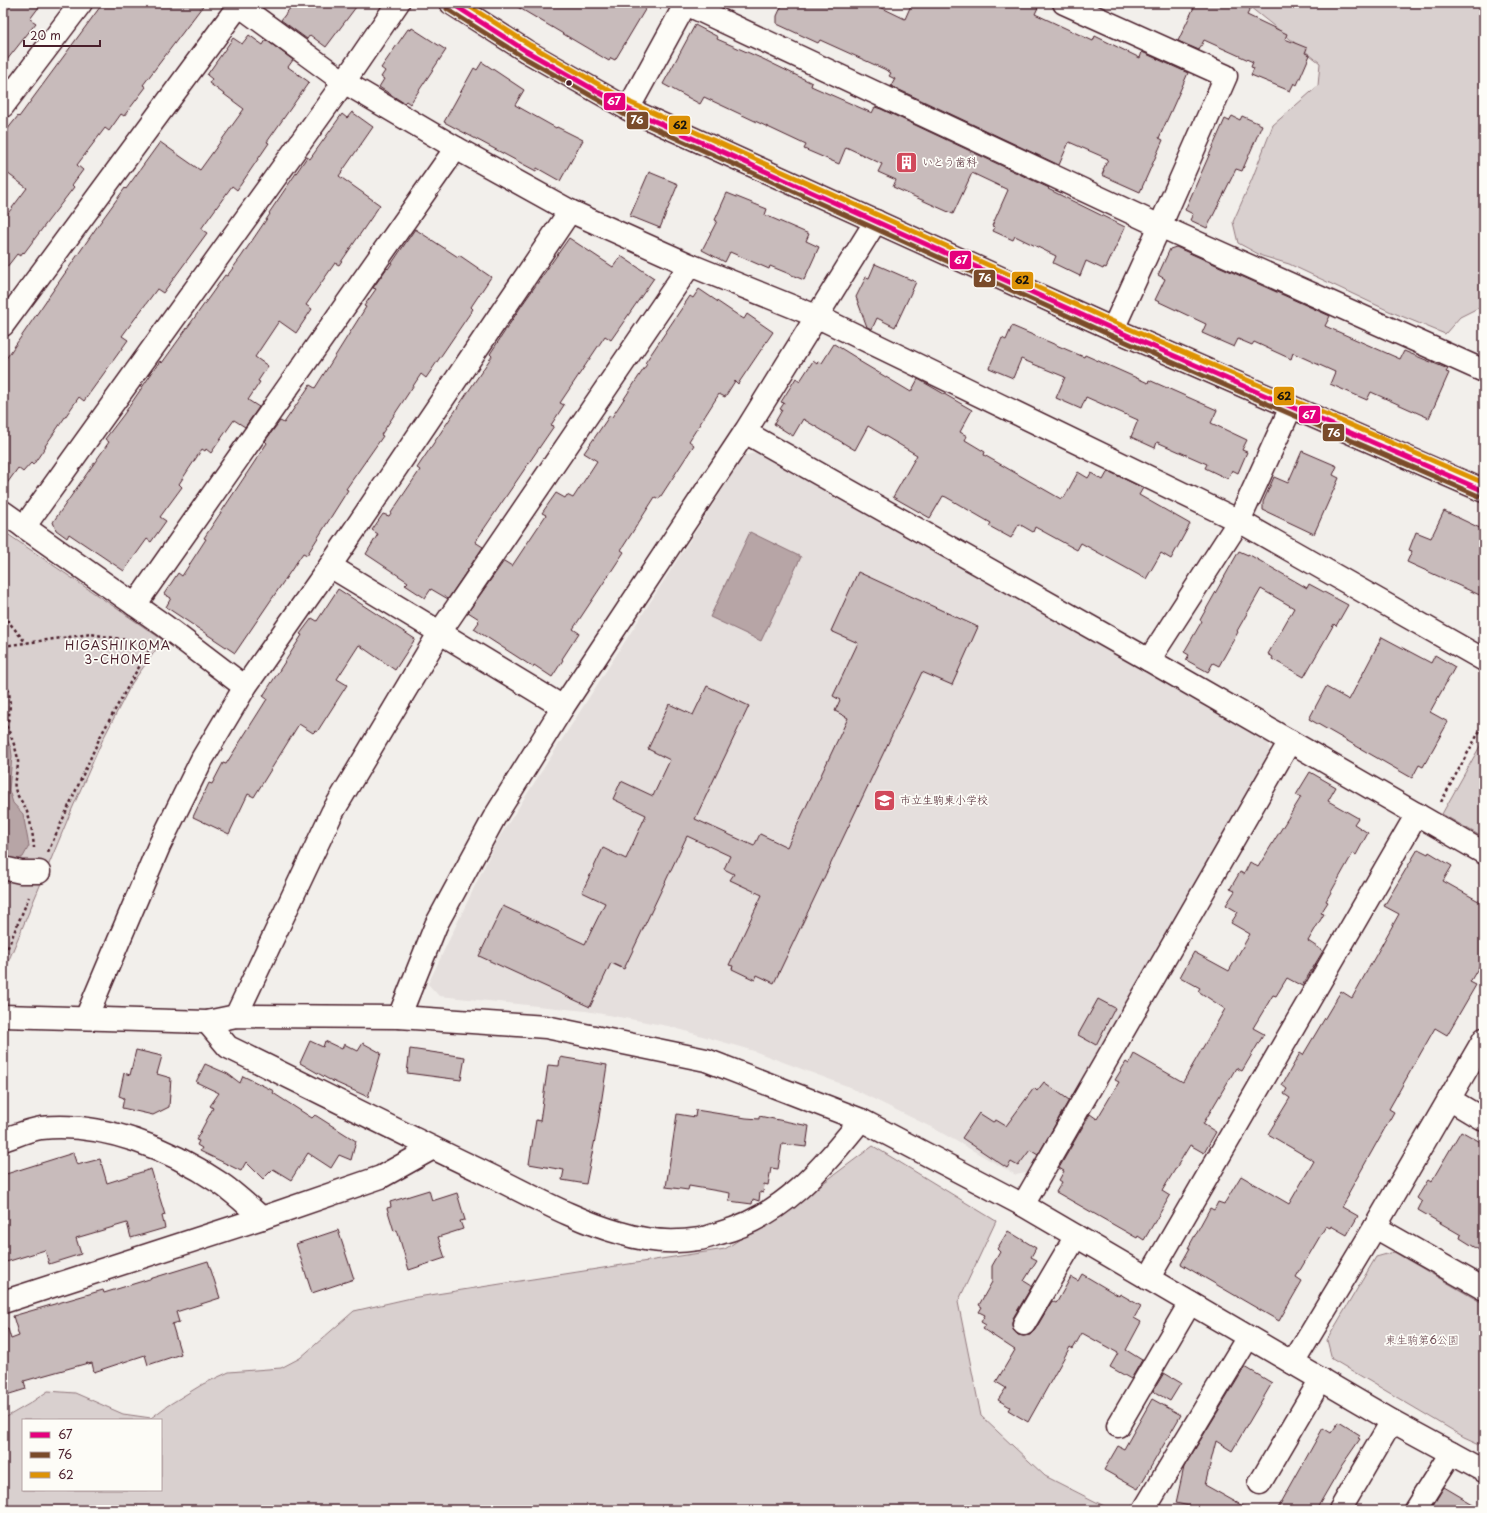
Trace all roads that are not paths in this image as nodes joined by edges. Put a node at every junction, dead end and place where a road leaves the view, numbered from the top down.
1 (81, 3) edge
2 (398, 3) edge
3 (451, 3) edge
4 (685, 3) edge
5 (1064, 3) edge
6 (237, 4) edge
7 (344, 82) junction
8 (3, 106) edge
9 (628, 109) junction
10 (456, 148) junction
11 (570, 211) junction
12 (876, 221) junction
13 (1160, 226) junction
14 (690, 266) junction
15 (816, 316) junction
16 (3, 325) edge
17 (1113, 329) junction
18 (1484, 371) edge
19 (1291, 407) junction
20 (745, 432) junction
21 (1484, 491) edge
22 (9, 519) edge
23 (1238, 521) junction
24 (330, 566) junction
25 (135, 605) junction
26 (440, 632) junction
27 (1148, 660) junction
28 (1484, 660) edge
29 (245, 687) junction
30 (563, 707) junction
31 (1290, 741) junction
32 (1423, 818) junction
33 (1484, 853) edge
34 (3, 868) edge
35 (34, 872) road end
36 (3, 1016) edge
37 (236, 1016) junction
38 (399, 1017) junction
39 (86, 1018) junction
40 (207, 1022) junction
41 (1484, 1039) edge
42 (1448, 1099) junction
43 (861, 1120) junction
44 (1484, 1120) edge
45 (3, 1140) edge
46 (433, 1148) junction
47 (1023, 1205) junction
48 (262, 1218) junction
49 (1375, 1227) junction
50 (1076, 1236) junction
51 (1148, 1279) junction
52 (1484, 1290) edge
53 (3, 1302) edge
54 (1190, 1303) junction
55 (1024, 1324) dead end
56 (1248, 1338) junction
57 (1293, 1363) junction
58 (1321, 1379) junction
59 (1392, 1421) junction
60 (1118, 1426) dead end
61 (1451, 1453) junction
62 (1484, 1471) edge
63 (1260, 1483) dead end
64 (1144, 1510) edge
65 (1340, 1510) edge
66 (1415, 1510) edge

1 - 8 street
2 - 7 street
3 - 9 street
4 - 9 street
4 - 13 street
5 - 13 street
6 - 7 street
6 - 16 street
7 - 10 street
7 - 22 street
9 - 12 street
10 - 11 street
10 - 25 street
11 - 14 street
11 - 24 street
12 - 15 street
12 - 17 street
13 - 17 street
13 - 18 street
14 - 15 street
14 - 26 street
15 - 20 street
15 - 23 street
17 - 19 street
19 - 21 street
19 - 23 street
20 - 27 street
20 - 30 street
22 - 25 street
23 - 27 street
23 - 28 street
24 - 26 street
24 - 29 street
25 - 29 street
26 - 30 street
26 - 37 street
27 - 31 street
29 - 39 street
30 - 38 street
31 - 32 street
31 - 47 street
32 - 33 street
32 - 51 street
34 - 35 street
36 - 39 street
37 - 38 street
37 - 40 street
38 - 43 street
39 - 40 street
40 - 46 street
41 - 42 street
42 - 44 street
42 - 49 street
43 - 46 street
43 - 47 street
45 - 48 street
46 - 48 street
47 - 50 street
48 - 53 street
49 - 52 street
49 - 57 street
50 - 51 street
50 - 55 street
51 - 54 street
54 - 56 street
54 - 60 street
56 - 57 street
56 - 64 street
57 - 58 street
58 - 59 street
58 - 63 street
59 - 61 street
59 - 65 street
61 - 62 street
61 - 66 street

